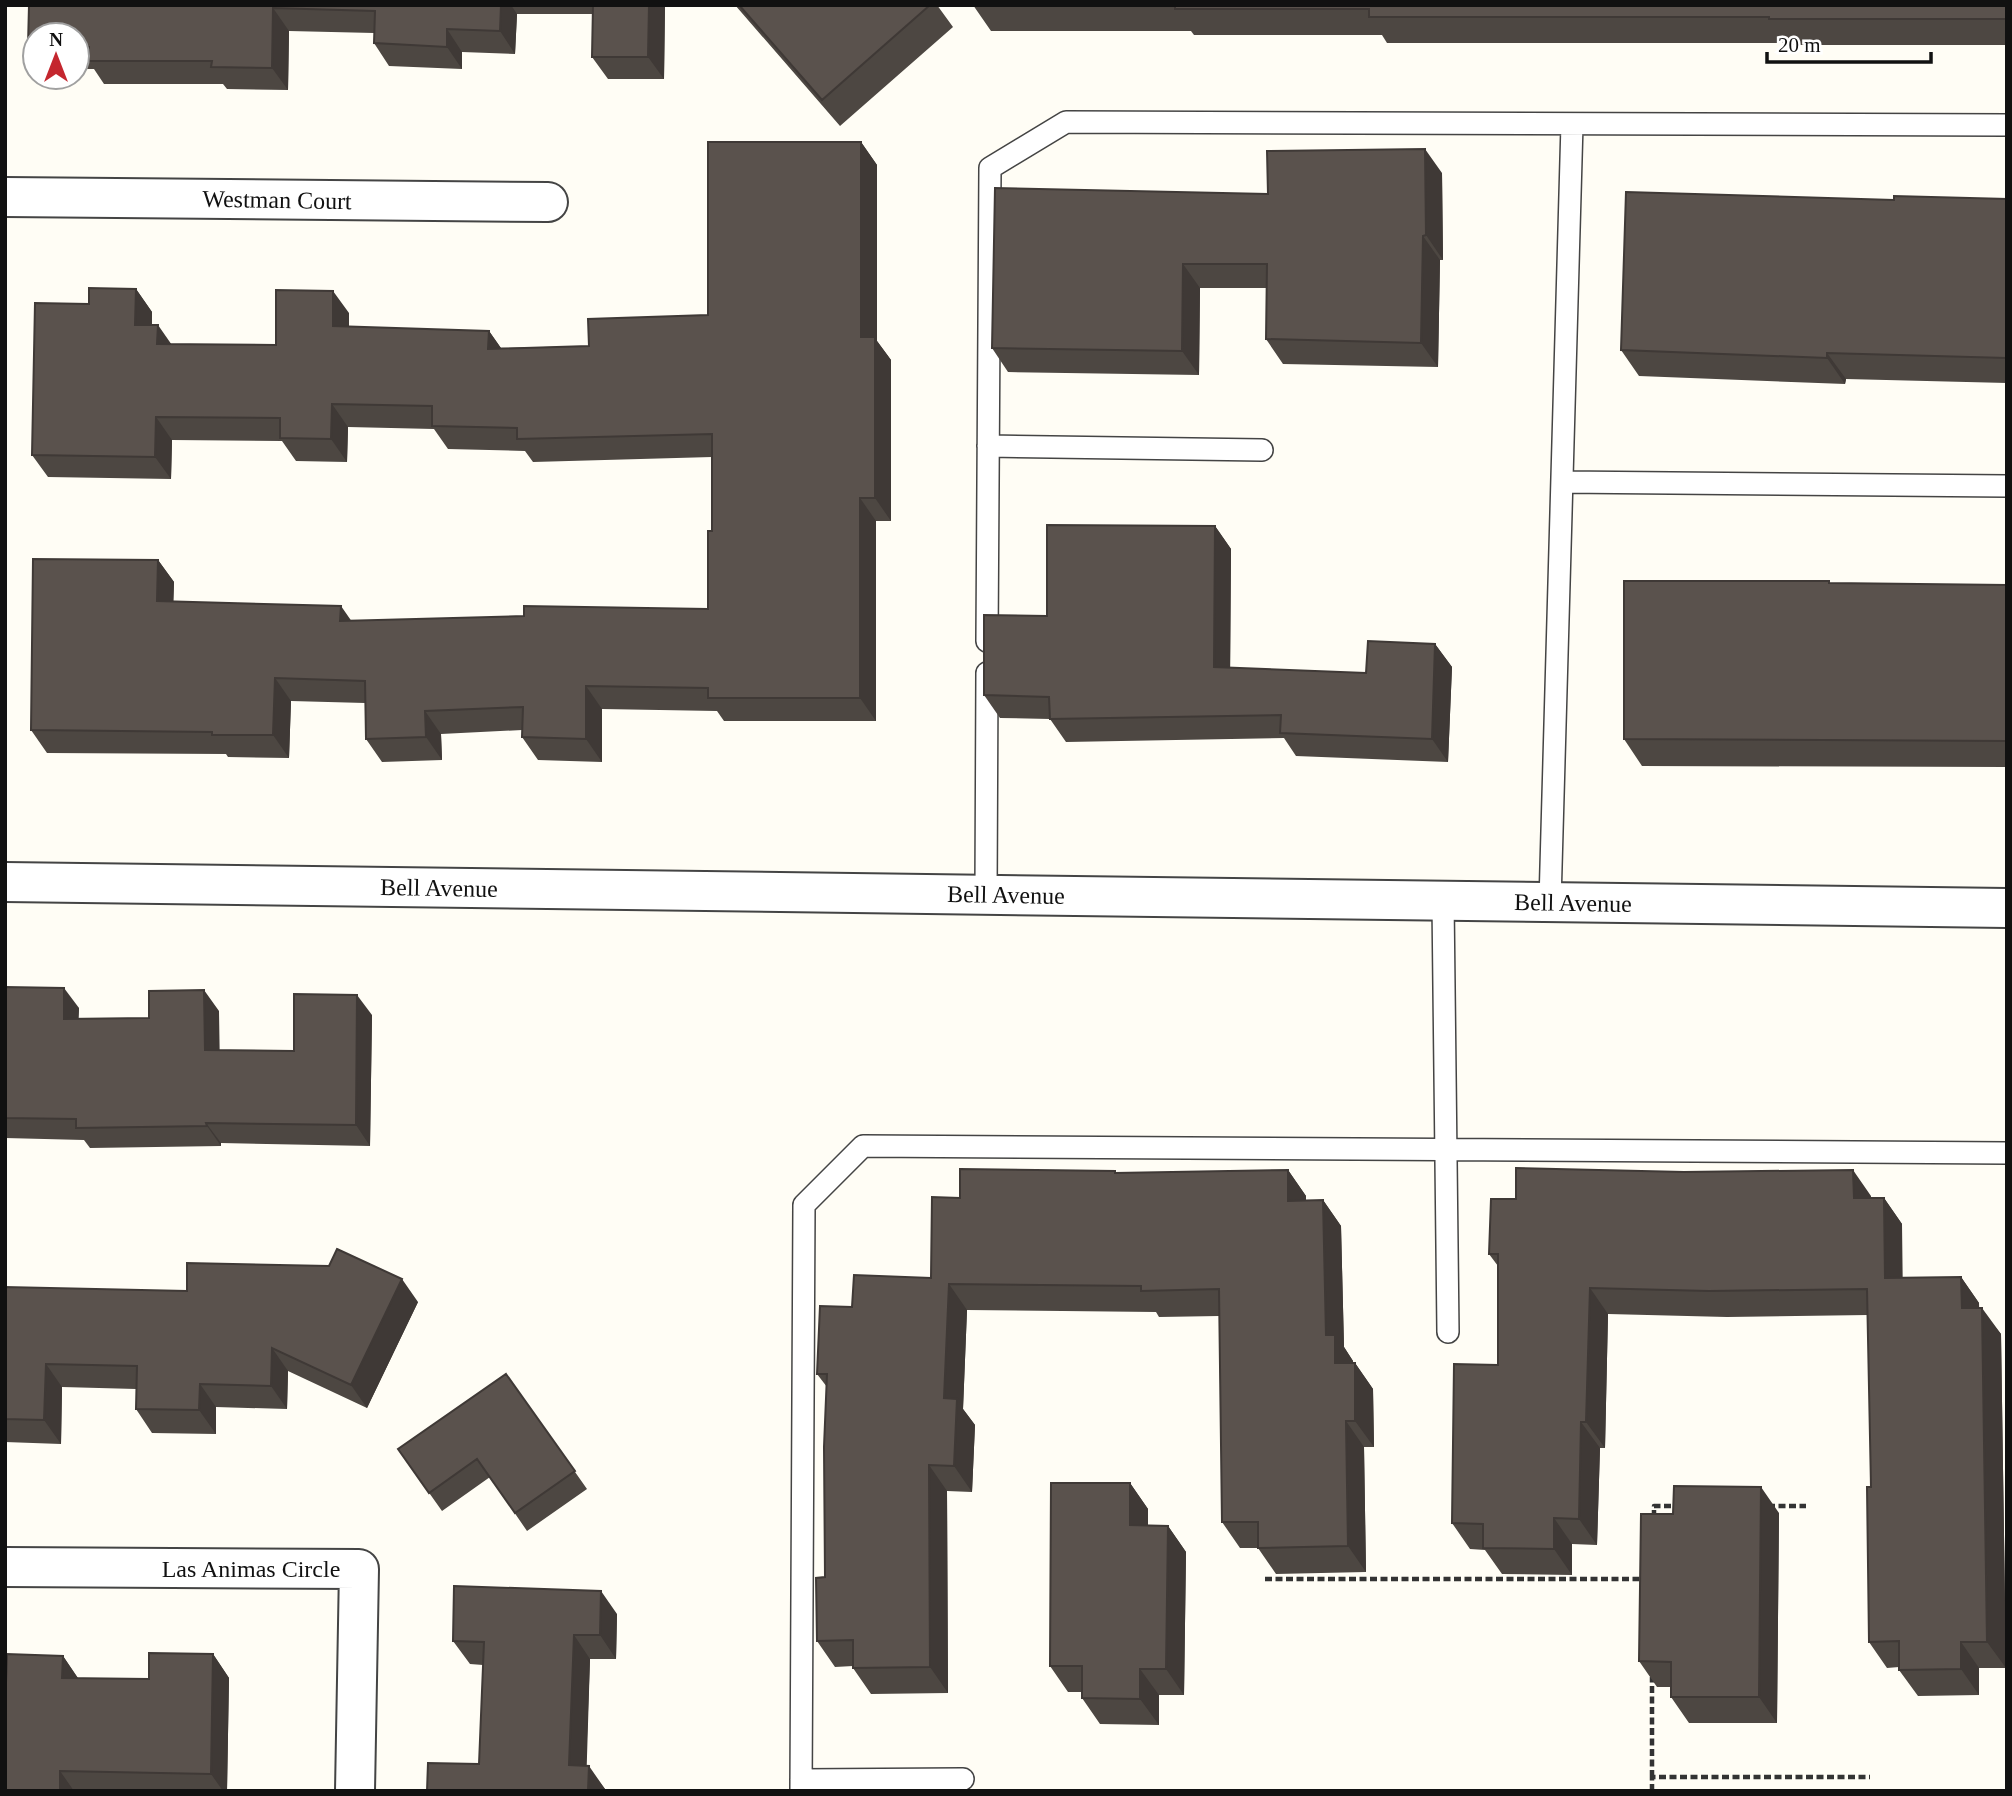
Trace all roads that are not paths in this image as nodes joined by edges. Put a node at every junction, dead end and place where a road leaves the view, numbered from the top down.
1 (1572, 124) junction
2 (2007, 125) edge
3 (5, 197) edge
4 (548, 202) dead end
5 (988, 446) junction
6 (1262, 450) dead end
7 (1562, 482) junction
8 (2007, 486) edge
9 (5, 882) edge
10 (986, 895) junction
11 (1443, 901) junction
12 (1549, 902) junction
13 (2007, 908) edge
14 (1447, 1149) junction
15 (2007, 1153) edge
16 (1448, 1332) dead end
17 (5, 1567) edge
18 (963, 1779) dead end
19 (801, 1785) edge
20 (355, 1791) edge

1 - 2 lane
1 - 5 lane
1 - 7 lane
3 - 4 street, Westman Court
5 - 6 lane
5 - 10 lane
7 - 8 lane
7 - 12 lane
9 - 10 street, Bell Avenue
10 - 11 street, Bell Avenue
11 - 12 street, Bell Avenue
11 - 14 lane
12 - 13 street, Bell Avenue
14 - 15 lane
14 - 16 lane
14 - 19 lane
17 - 20 street, Las Animas Circle
18 - 19 lane

